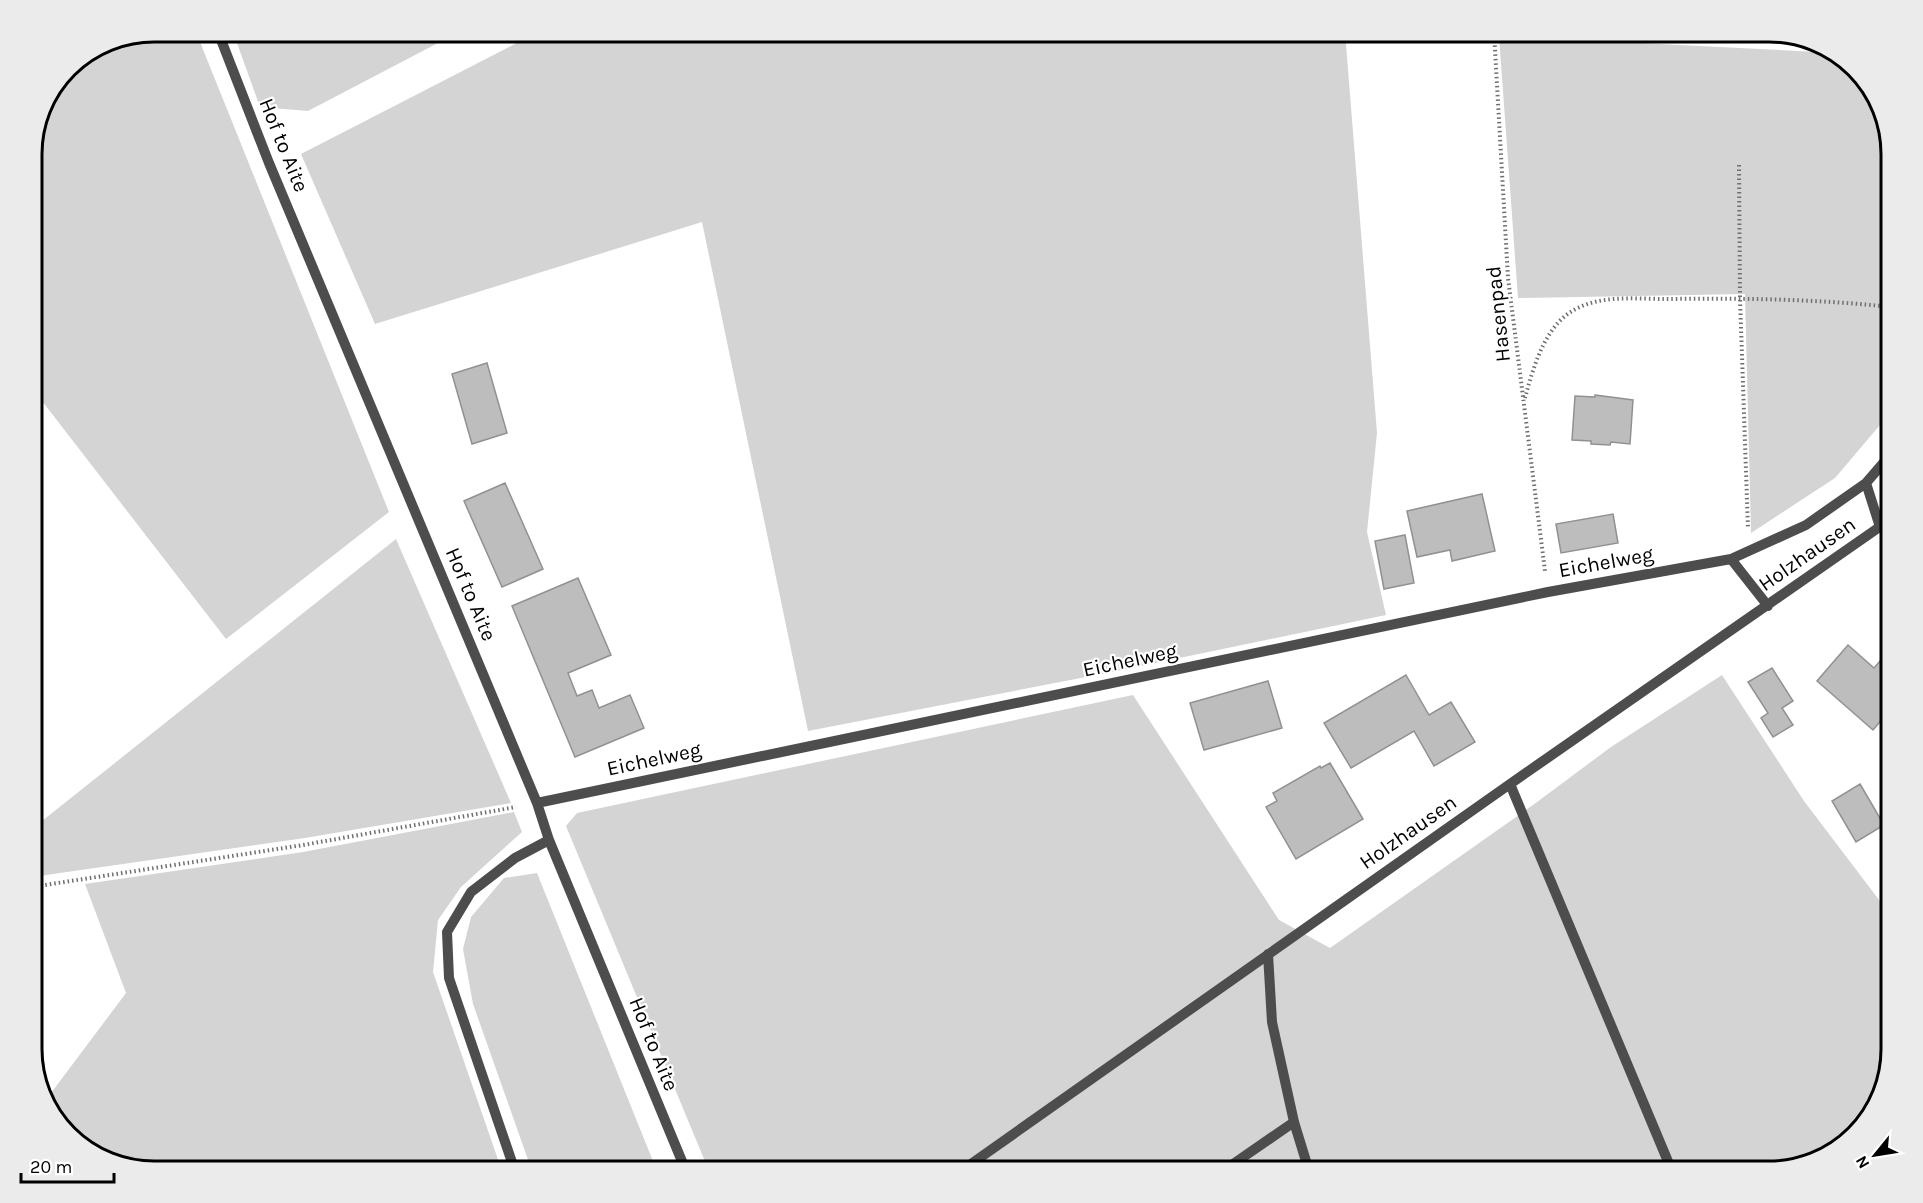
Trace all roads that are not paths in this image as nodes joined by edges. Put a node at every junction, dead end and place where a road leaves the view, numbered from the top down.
1 (222, 42) edge
2 (1881, 466) edge
3 (1866, 483) junction
4 (1880, 527) joint
5 (1731, 559) junction
6 (1768, 606) junction
7 (1510, 784) junction
8 (537, 803) junction
9 (549, 840) junction
10 (1268, 954) junction
11 (1294, 1122) junction
12 (511, 1161) edge
13 (681, 1161) edge
14 (976, 1161) edge
15 (1239, 1161) edge
16 (1306, 1161) edge
17 (1667, 1161) edge

1 - 8 street, Hof to Aite
2 - 3 street, Eichelweg
3 - 4 street
3 - 5 street, Eichelweg
4 - 6 street, Holzhausen
5 - 6 street
5 - 8 street, Eichelweg
6 - 7 street, Holzhausen
7 - 10 street, Holzhausen
7 - 17 street
8 - 9 street, Hof to Aite
9 - 12 street
9 - 13 street, Hof to Aite
10 - 11 street
10 - 14 street, Holzhausen
11 - 15 street
11 - 16 street

